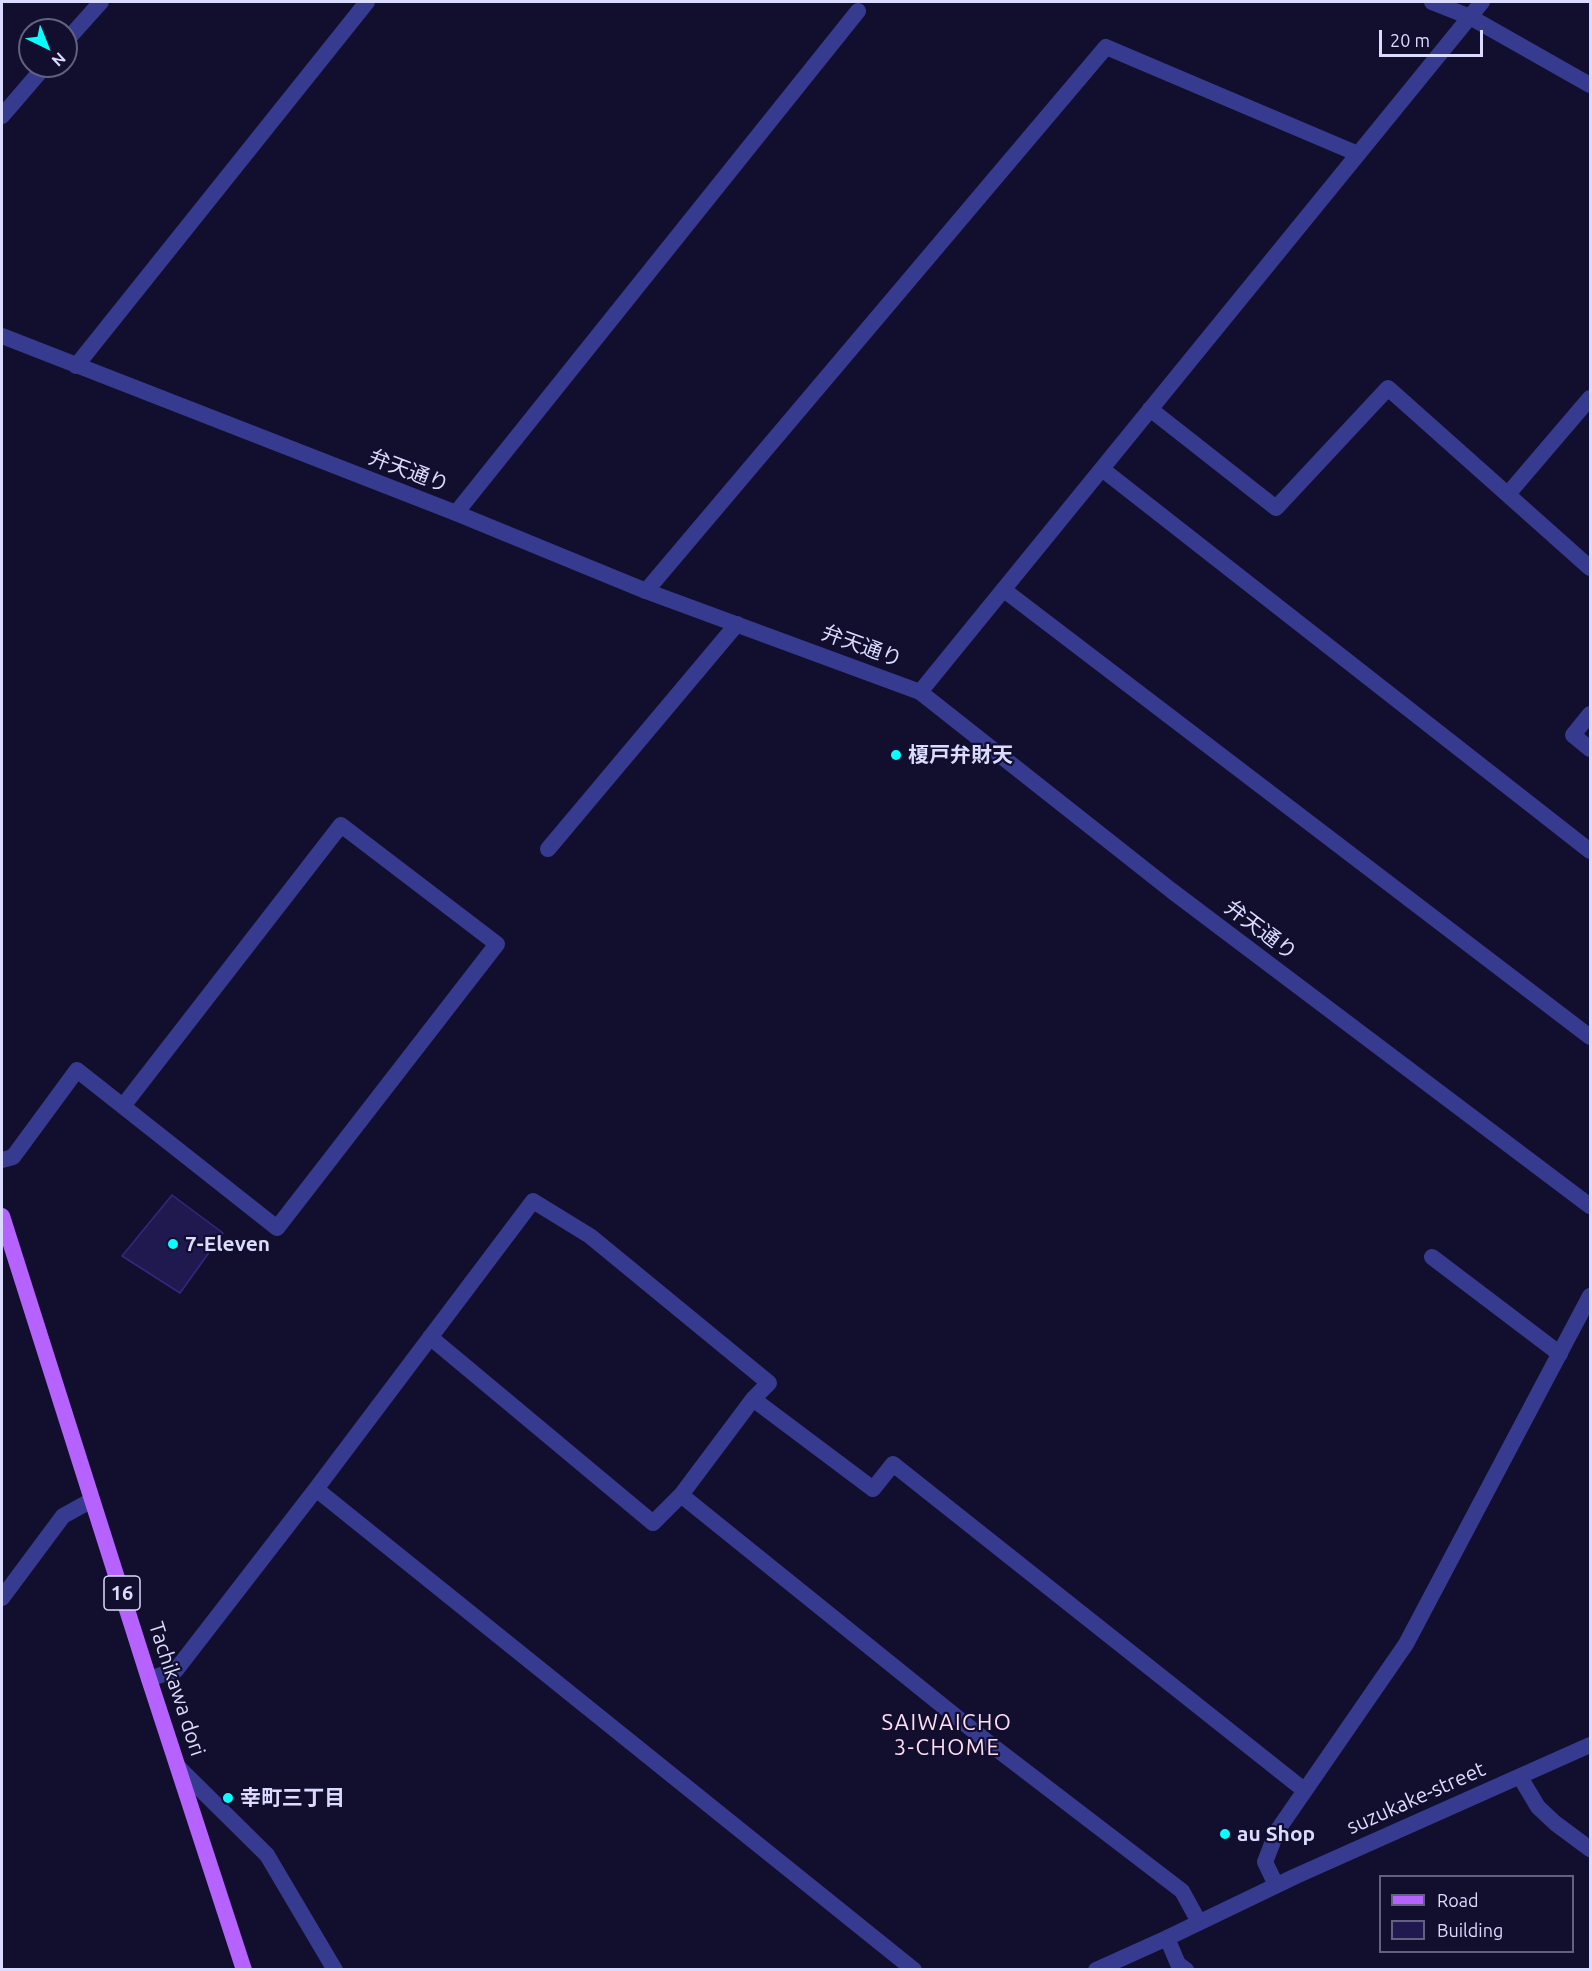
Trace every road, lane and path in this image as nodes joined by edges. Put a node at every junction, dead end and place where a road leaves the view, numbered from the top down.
1 (101, 2) edge
2 (367, 2) edge
3 (1432, 2) edge
4 (1482, 2) edge
5 (858, 11) dead end
6 (1470, 17) junction
7 (78, 28) edge
8 (35, 78) edge
9 (1590, 85) edge
10 (2, 116) edge
11 (1358, 154) junction
12 (2, 336) edge
13 (75, 366) junction
14 (1590, 398) edge
15 (1150, 410) junction
16 (1102, 469) junction
17 (1508, 494) junction
18 (456, 513) junction
19 (1590, 568) edge
20 (1004, 590) junction
21 (646, 591) junction
22 (737, 624) junction
23 (920, 692) junction
24 (1590, 714) edge
25 (1590, 749) edge
26 (548, 849) dead end
27 (1590, 851) edge
28 (1590, 1037) edge
29 (123, 1106) junction
30 (2, 1160) edge
31 (1590, 1206) edge
32 (2, 1221) edge
33 (1432, 1257) dead end
34 (1590, 1296) edge
35 (430, 1337) junction
36 (1560, 1354) junction
37 (753, 1399) junction
38 (316, 1489) junction
39 (681, 1495) junction
40 (92, 1500) junction
41 (2, 1598) edge
42 (149, 1679) junction
43 (1590, 1745) edge
44 (179, 1768) junction
45 (1520, 1777) junction
46 (1304, 1790) junction
47 (1590, 1849) edge
48 (1276, 1885) junction
49 (1198, 1922) junction
50 (1167, 1938) junction
51 (1179, 1968) edge
52 (244, 1970) edge
53 (335, 1970) edge
54 (914, 1970) edge
55 (1096, 1970) edge

1 - 7 street
2 - 13 street
3 - 6 street
4 - 6 street
5 - 18 street
6 - 9 street
6 - 11 street
8 - 10 street
11 - 15 street
11 - 21 street
12 - 13 street, 弁天通り
13 - 18 street, 弁天通り
14 - 17 street
15 - 16 street
15 - 17 street
16 - 20 street
16 - 27 street
17 - 19 street
18 - 21 street, 弁天通り
20 - 23 street
20 - 28 street
21 - 22 street, 弁天通り
22 - 23 street, 弁天通り
22 - 26 street
23 - 31 street, 弁天通り
24 - 25 street
29 - 29 street
29 - 30 street
32 - 40 main road, Tachikawa dori / 16
33 - 36 street
34 - 36 street
35 - 37 street
35 - 38 street
35 - 39 street
36 - 46 street
37 - 39 street
37 - 46 street
38 - 42 street
38 - 54 street
39 - 49 street
40 - 41 street
40 - 42 main road, Tachikawa dori / 16
42 - 44 main road, Tachikawa dori / 16
43 - 45 street, suzukake-street
44 - 52 main road, Tachikawa dori / 16
44 - 53 street
45 - 47 street
45 - 48 street, suzukake-street
46 - 48 street
48 - 49 street, suzukake-street
49 - 50 street, suzukake-street
50 - 51 street
50 - 55 street, suzukake-street

